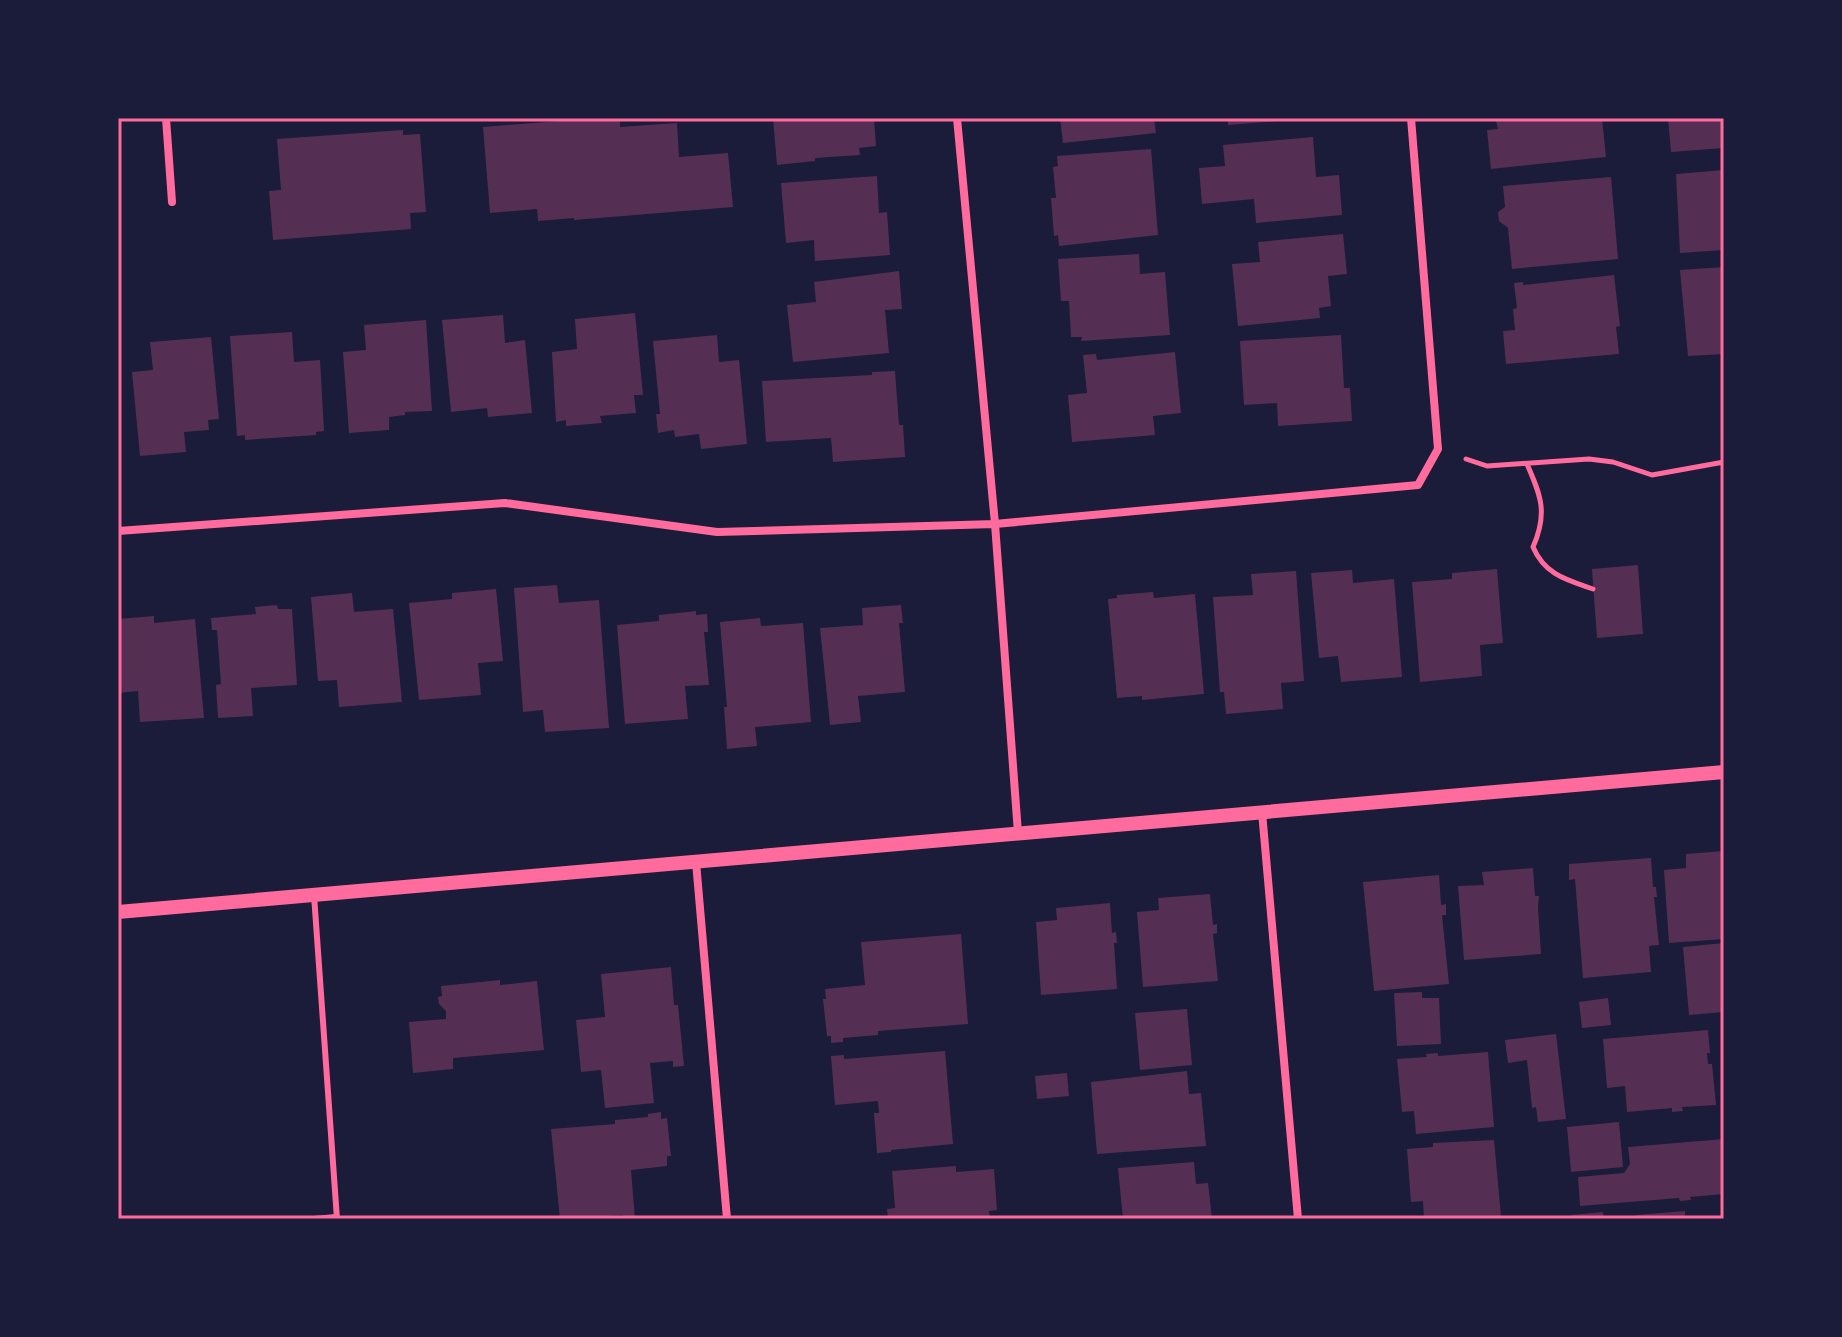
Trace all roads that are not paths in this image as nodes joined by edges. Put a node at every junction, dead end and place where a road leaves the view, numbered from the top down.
1 (166, 118) edge
2 (957, 118) edge
3 (1411, 118) edge
4 (172, 202) dead end
5 (995, 524) junction
6 (118, 531) edge
7 (1724, 772) edge
8 (1262, 812) junction
9 (1018, 833) junction
10 (696, 862) junction
11 (314, 895) junction
12 (118, 912) edge
13 (336, 1218) edge
14 (314, 1219) edge
15 (727, 1219) edge
16 (1298, 1219) edge

1 - 4 street
2 - 5 street
3 - 5 street
5 - 6 street
5 - 9 street
7 - 8 street
8 - 9 street
8 - 16 street
9 - 10 street
10 - 11 street
10 - 15 street
11 - 12 street
11 - 13 lane
13 - 14 lane

